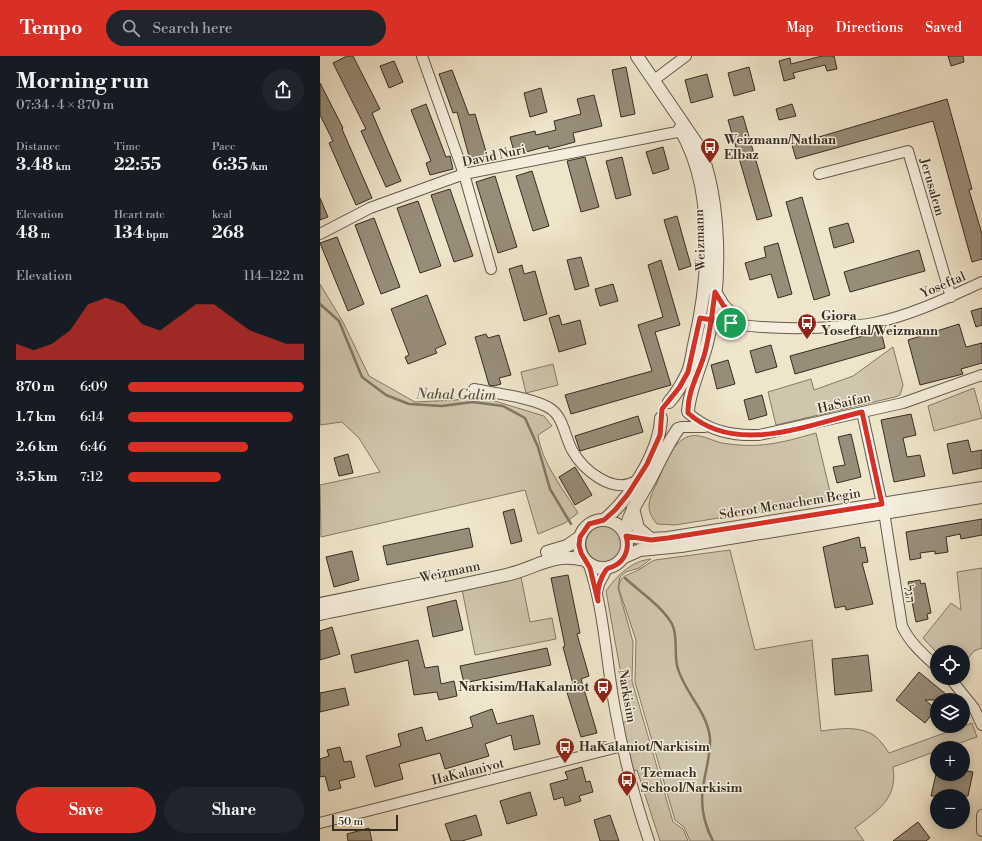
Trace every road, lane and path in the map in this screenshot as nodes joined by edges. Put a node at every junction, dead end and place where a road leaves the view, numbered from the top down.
1 (422, 56) edge
2 (637, 56) edge
3 (686, 56) edge
4 (654, 80) junction
5 (682, 132) junction
6 (464, 174) junction
7 (819, 174) dead end
8 (320, 234) edge
9 (491, 269) dead end
10 (982, 282) edge
11 (715, 292) junction
12 (951, 297) junction
13 (706, 319) junction
14 (741, 324) junction
15 (982, 375) edge
16 (474, 389) dead end
17 (669, 402) junction
18 (688, 412) junction
19 (862, 412) junction
20 (661, 418) junction
21 (679, 428) junction
22 (709, 428) junction
23 (636, 481) junction
24 (612, 485) junction
25 (982, 488) edge
26 (982, 497) edge
27 (621, 504) junction
28 (633, 508) junction
29 (883, 508) junction
30 (604, 520) junction
31 (626, 535) junction
32 (580, 537) junction
33 (651, 540) junction
34 (624, 557) junction
35 (586, 561) junction
36 (607, 569) junction
37 (598, 601) junction
38 (320, 604) edge
39 (320, 614) edge
40 (930, 661) edge
41 (956, 685) edge
42 (982, 725) edge
43 (622, 746) junction
44 (982, 816) edge
45 (320, 823) edge
46 (982, 831) edge
47 (649, 841) edge

1 - 6 street
2 - 4 street, Weizmann
3 - 4 street
4 - 5 street, Weizmann
4 - 11 street, Weizmann
5 - 6 street, David Nuri
5 - 13 street, Weizmann
6 - 8 street, David Nuri
6 - 9 street
7 - 12 street, Jerusalem
10 - 12 street, Yoseftal
11 - 13 street, Weizmann
11 - 14 street
12 - 14 street, Yoseftal
13 - 14 street, Yoseftal
13 - 17 street, Weizmann
13 - 18 street, Weizmann
15 - 19 street, HaSaifan
16 - 24 street
17 - 18 street
17 - 20 street
18 - 21 street
18 - 22 street, HaSaifan
19 - 22 street, HaSaifan
19 - 29 street, הגל
20 - 21 street
20 - 23 street
21 - 22 street, HaSaifan
21 - 28 street
23 - 24 street
23 - 27 street
24 - 27 street
25 - 29 street, Sderot Menachem Begin
26 - 29 street, Sderot Menachem Begin
27 - 30 street
28 - 31 street
28 - 33 street
29 - 33 street, Sderot Menachem Begin
29 - 34 street, Sderot Menachem Begin
29 - 40 street, הגל
30 - 31 street
30 - 32 street
31 - 33 street, Sderot Menachem Begin
31 - 34 street
32 - 35 street
32 - 38 street, Weizmann
34 - 36 street
35 - 36 street
35 - 37 street, Narkisim
35 - 39 street, Weizmann
36 - 37 street, Narkisim
37 - 43 street, Narkisim
41 - 42 street
43 - 45 street, HaKalaniyot
43 - 47 street, Narkisim
44 - 46 street

